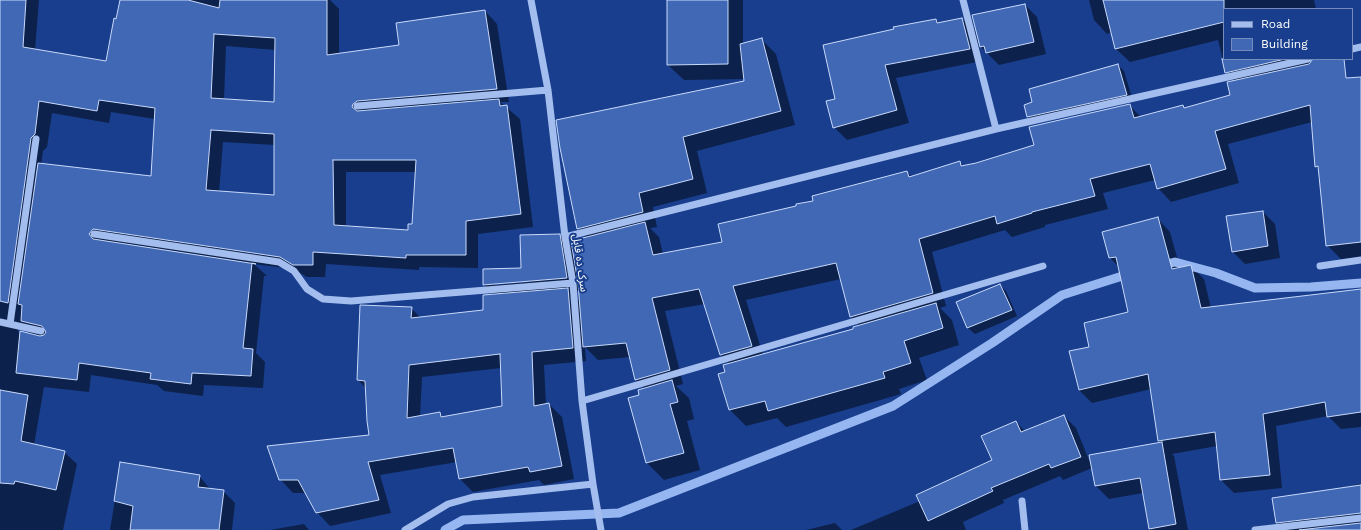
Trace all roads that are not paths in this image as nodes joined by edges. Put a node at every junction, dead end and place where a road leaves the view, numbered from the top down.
1 (531, 0) edge
2 (963, 0) edge
3 (1304, 60) edge
4 (548, 90) junction
5 (357, 106) dead end
6 (996, 129) junction
7 (36, 139) dead end
8 (94, 234) dead end
9 (565, 237) junction
10 (1361, 260) edge
11 (1043, 266) dead end
12 (1320, 266) dead end
13 (573, 283) junction
14 (0, 322) edge
15 (10, 324) junction
16 (42, 331) dead end
17 (582, 401) junction
18 (593, 484) junction
19 (1022, 501) dead end
20 (1361, 518) edge
21 (404, 530) edge
22 (601, 530) edge
23 (1025, 530) edge
24 (1255, 530) edge

1 - 4 street, سرک ده قابل
2 - 6 street
3 - 6 street
4 - 5 street
4 - 9 street, سرک ده قابل
6 - 9 street
7 - 15 street
8 - 13 street
9 - 13 street, سرک ده قابل
10 - 12 street
11 - 17 street
13 - 17 street, سرک ده قابل
14 - 15 street
15 - 16 street
17 - 18 street, سرک ده قابل
18 - 21 street
18 - 22 street, سرک ده قابل
19 - 23 street
20 - 24 street

